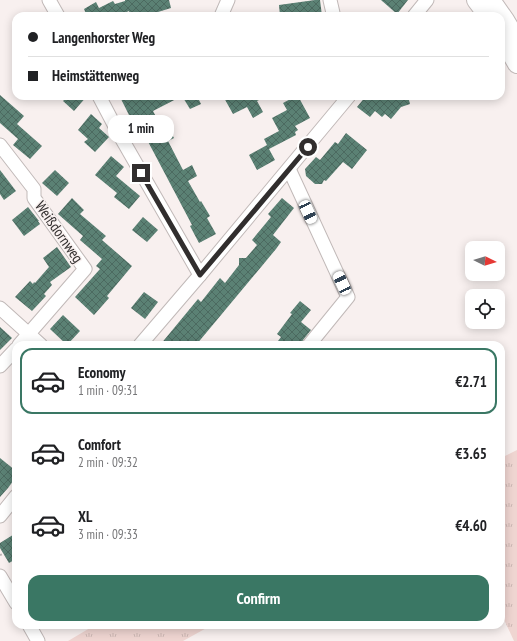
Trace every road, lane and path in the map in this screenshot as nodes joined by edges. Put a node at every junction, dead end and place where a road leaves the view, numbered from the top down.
1 (50, 0) edge
2 (228, 0) edge
3 (330, 0) edge
4 (428, 0) edge
5 (476, 0) edge
6 (491, 0) edge
7 (56, 12) edge
8 (223, 12) edge
9 (333, 12) edge
10 (418, 12) edge
11 (485, 12) edge
12 (499, 12) edge
13 (505, 20) edge
14 (517, 40) edge
15 (505, 43) edge
16 (517, 64) edge
17 (101, 100) edge
18 (346, 100) edge
19 (0, 145) edge
20 (289, 169) junction
21 (200, 275) junction
22 (0, 308) edge
23 (30, 334) junction
24 (23, 341) edge
25 (37, 341) edge
26 (143, 341) edge
27 (312, 341) edge
28 (12, 353) edge
29 (0, 366) edge
30 (12, 501) edge
31 (0, 516) edge
32 (3, 554) dead end
33 (0, 556) edge
34 (0, 576) edge
35 (12, 596) edge
36 (31, 629) edge
37 (38, 641) edge

1 - 7 street
2 - 8 street
3 - 9 street
4 - 10 street
5 - 11 street
6 - 12 street
13 - 14 street
15 - 16 street
17 - 21 street
18 - 20 street
19 - 23 street, Weißdornweg
20 - 21 street
20 - 27 street
21 - 26 street
22 - 23 street
23 - 24 street
23 - 25 street
28 - 29 street
30 - 31 street
32 - 33 path
34 - 35 street
36 - 37 street

